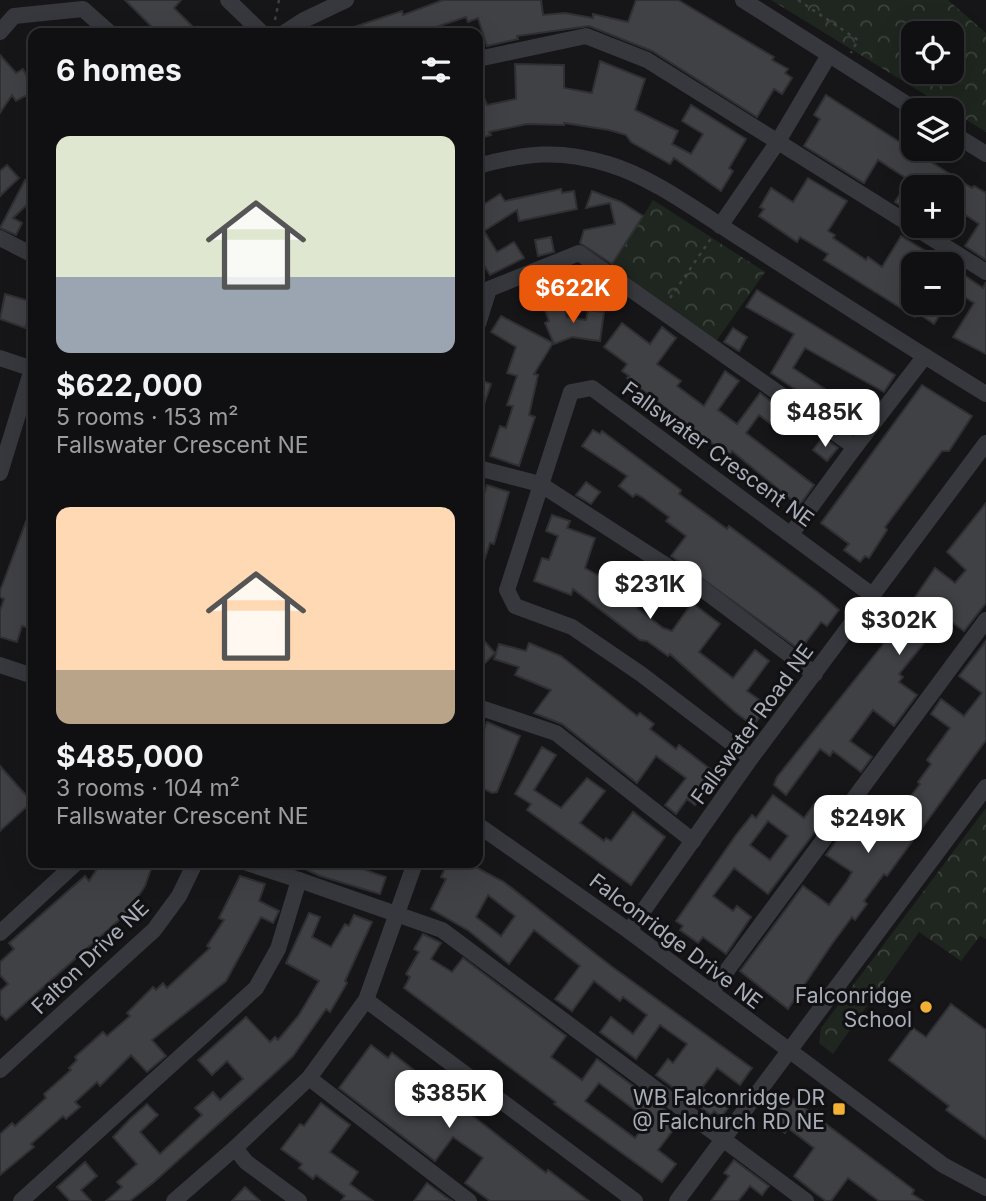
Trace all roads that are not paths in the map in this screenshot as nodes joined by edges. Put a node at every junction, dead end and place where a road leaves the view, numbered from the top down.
1 (228, 0) edge
2 (346, 0) edge
3 (743, 0) edge
4 (104, 28) edge
5 (271, 28) edge
6 (279, 28) edge
7 (0, 32) edge
8 (829, 55) junction
9 (483, 58) edge
10 (901, 101) edge
11 (964, 141) edge
12 (777, 143) junction
13 (986, 155) edge
14 (483, 165) edge
15 (720, 226) junction
16 (0, 238) edge
17 (28, 252) edge
18 (986, 272) edge
19 (483, 308) edge
20 (925, 356) junction
21 (0, 358) edge
22 (28, 367) edge
23 (28, 385) edge
24 (986, 394) edge
25 (986, 443) edge
26 (855, 447) junction
27 (483, 469) edge
28 (0, 473) edge
29 (540, 484) junction
30 (791, 534) junction
31 (872, 595) junction
32 (986, 620) edge
33 (0, 665) edge
34 (28, 674) edge
35 (815, 674) junction
36 (483, 709) edge
37 (751, 758) junction
38 (986, 787) edge
39 (483, 829) edge
40 (693, 841) junction
41 (71, 868) edge
42 (193, 868) edge
43 (262, 868) edge
44 (413, 868) edge
45 (299, 880) junction
46 (397, 912) junction
47 (629, 931) junction
48 (0, 933) edge
49 (711, 992) junction
50 (366, 1000) junction
51 (787, 1050) junction
52 (0, 1070) edge
53 (309, 1078) junction
54 (723, 1139) junction
55 (234, 1148) junction
56 (986, 1188) edge
57 (21, 1201) edge
58 (174, 1201) edge
59 (299, 1201) edge
60 (469, 1201) edge
61 (635, 1201) edge
62 (677, 1201) edge
63 (807, 1201) edge

1 - 5 street
2 - 6 street
3 - 8 street
4 - 7 street
8 - 10 street
8 - 12 street
9 - 12 street
11 - 13 street
12 - 15 street
12 - 18 street
14 - 15 street
15 - 20 street
16 - 17 street
19 - 26 street
20 - 24 street
20 - 26 street
21 - 22 street
23 - 28 street
25 - 31 street, Fallswater Road NE
26 - 30 street
27 - 29 street
29 - 30 street, Fallswater Crescent NE
29 - 35 street
29 - 37 street, Fallswater Crescent NE
30 - 31 street, Fallswater Crescent NE
31 - 35 street, Fallswater Road NE
32 - 49 street
33 - 34 street
35 - 37 street, Fallswater Road NE
36 - 40 street
37 - 40 street, Fallswater Road NE
38 - 51 street
39 - 47 street, Falconridge Drive NE
40 - 47 street, Fallswater Road NE
41 - 48 street
42 - 52 street, Falton Drive NE
43 - 45 street
44 - 46 street
45 - 46 street
45 - 57 street
46 - 50 street
46 - 54 street
47 - 49 street, Falconridge Drive NE
49 - 51 street, Falconridge Drive NE
50 - 53 street
50 - 61 street
51 - 54 street
51 - 56 street, Falconridge Drive NE
53 - 55 street
53 - 60 street
54 - 62 street
54 - 63 street
55 - 58 street
55 - 59 street

